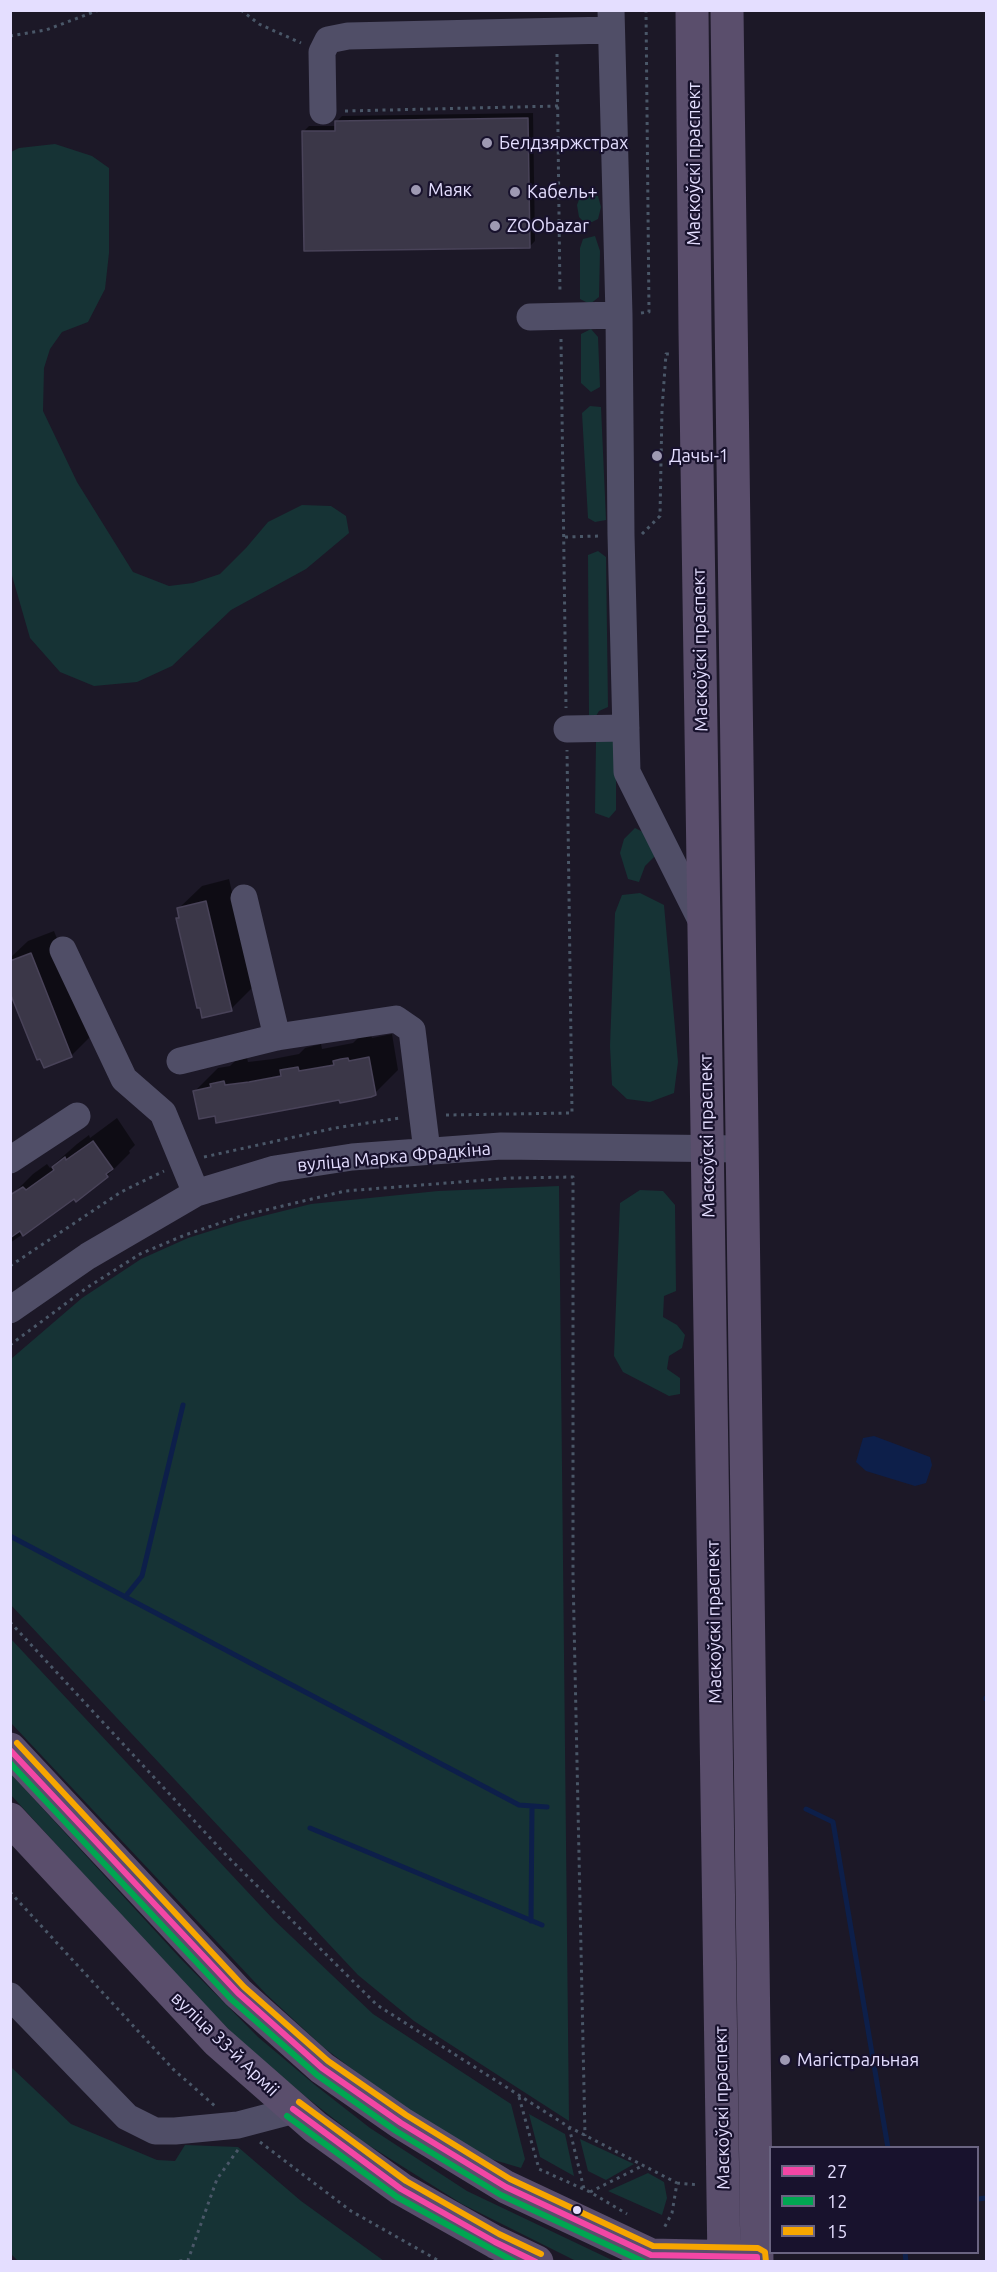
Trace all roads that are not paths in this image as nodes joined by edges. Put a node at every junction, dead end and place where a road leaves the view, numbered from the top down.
1 (692, 10) edge
2 (727, 10) edge
3 (611, 20) edge
4 (323, 111) road end
5 (619, 315) junction
6 (530, 317) dead end
7 (626, 728) junction
8 (567, 729) road end
9 (244, 898) dead end
10 (704, 925) junction
11 (63, 950) dead end
12 (277, 1037) junction
13 (180, 1061) dead end
14 (78, 1116) dead end
15 (707, 1148) junction
16 (742, 1149) junction
17 (427, 1152) junction
18 (10, 1160) edge
19 (196, 1193) junction
20 (10, 1310) edge
21 (10, 1749) edge
22 (10, 1819) edge
23 (10, 1996) edge
24 (295, 2110) junction
25 (724, 2259) edge
26 (757, 2259) edge
27 (537, 2262) edge

1 - 10 main road, Маскоўскі праспект
2 - 16 main road, Маскоўскі праспект
3 - 4 street
3 - 5 street
5 - 6 street
5 - 7 street
7 - 8 street
7 - 10 street
9 - 12 street
10 - 15 main road, Маскоўскі праспект
11 - 19 street
12 - 13 street
12 - 17 street
14 - 18 street
15 - 16 street, вуліца Марка Фрадкіна
15 - 17 street, вуліца Марка Фрадкіна
15 - 25 main road, Маскоўскі праспект
16 - 26 main road, Маскоўскі праспект
17 - 19 street, вуліца Марка Фрадкіна
19 - 20 street, вуліца Марка Фрадкіна
21 - 25 main road
22 - 24 main road, вуліца 33-й Арміі
23 - 24 street
24 - 27 main road, вуліца 33-й Арміі
25 - 26 main road

